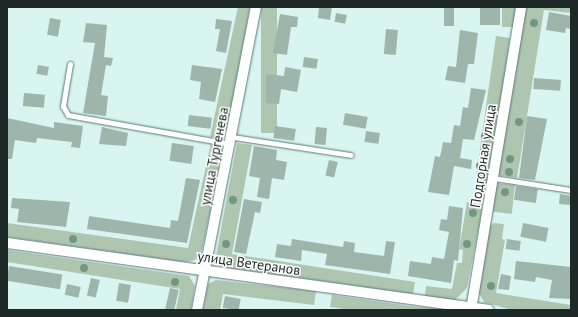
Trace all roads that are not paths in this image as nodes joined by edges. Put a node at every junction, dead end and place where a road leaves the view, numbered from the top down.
1 (256, 7) edge
2 (521, 7) edge
3 (70, 64) dead end
4 (232, 140) junction
5 (352, 155) dead end
6 (494, 178) junction
7 (571, 190) edge
8 (7, 243) edge
9 (204, 271) junction
10 (471, 309) edge
11 (197, 310) edge
12 (488, 310) edge

1 - 4 street, улица Тургенева
2 - 6 street, Подгорная улица
3 - 4 lane
4 - 5 lane
4 - 9 street, улица Тургенева
6 - 7 lane
6 - 10 street, Подгорная улица
8 - 9 street, улица Ветеранов
9 - 10 street, улица Ветеранов
9 - 11 street, улица Тургенева
10 - 12 street, улица Ветеранов

